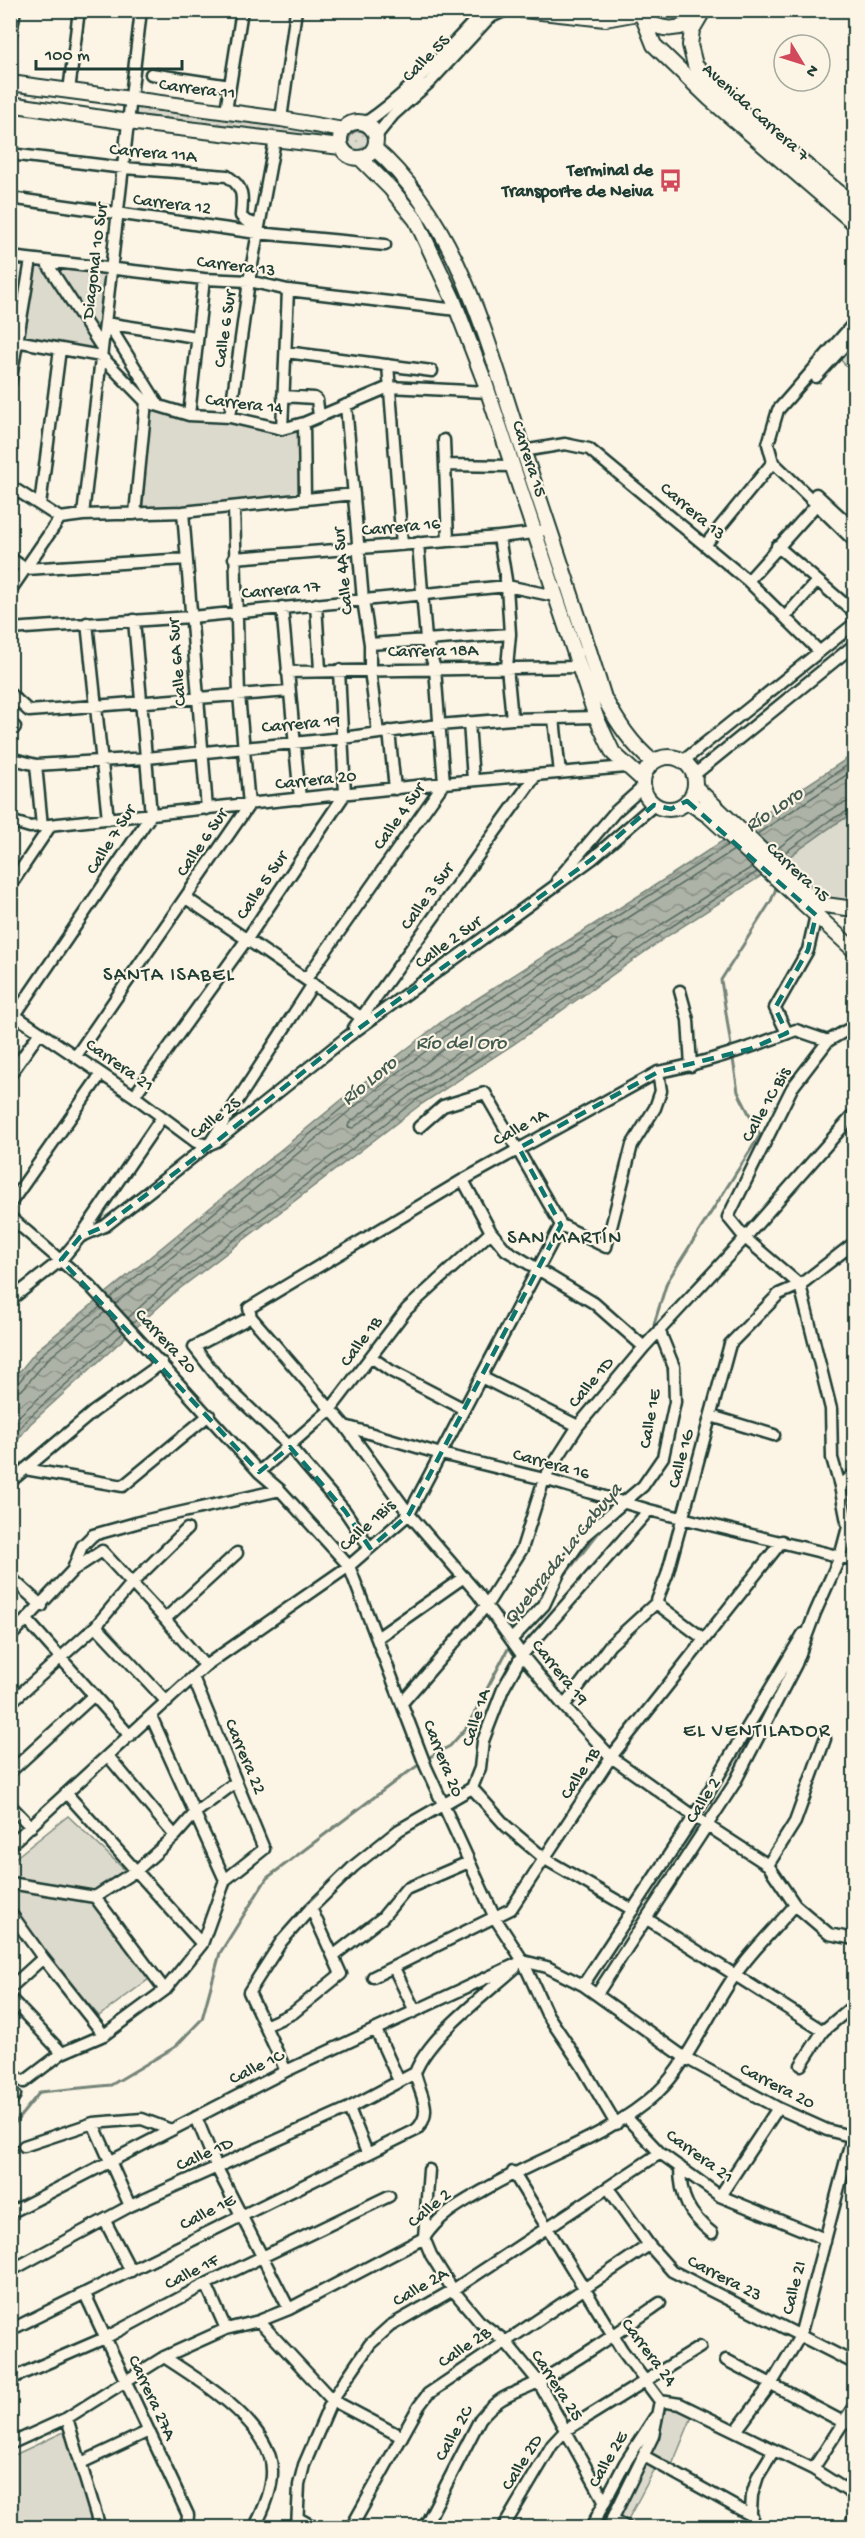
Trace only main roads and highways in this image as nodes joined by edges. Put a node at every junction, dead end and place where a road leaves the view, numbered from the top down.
1 (523, 10) edge
2 (703, 12) edge
3 (640, 15) edge
4 (10, 83) edge
5 (10, 104) edge
6 (343, 130) junction
7 (375, 142) junction
8 (341, 147) junction
9 (360, 158) junction
10 (855, 205) edge
11 (855, 223) edge
12 (653, 762) junction
13 (694, 781) junction
14 (643, 783) junction
15 (687, 801) junction
16 (714, 812) junction
17 (813, 906) junction
18 (855, 909) edge
19 (855, 938) edge
20 (855, 950) edge

1 - 3 main road
2 - 3 main road
2 - 10 main road, Avenida Carrera 7
3 - 11 main road, Avenida Carrera 7
4 - 6 main road, Carrera 11
5 - 8 main road
6 - 7 main road
6 - 8 main road
7 - 9 main road
7 - 12 main road, Carrera 15
8 - 9 main road
9 - 14 main road, Carrera 15
12 - 13 main road
12 - 14 main road
13 - 15 main road
13 - 16 main road, Carrera 15
14 - 15 main road
15 - 16 main road, Carrera 15
16 - 17 main road, Carrera 15
17 - 18 main road
17 - 19 main road, Carrera 15
17 - 20 main road, Carrera 15

